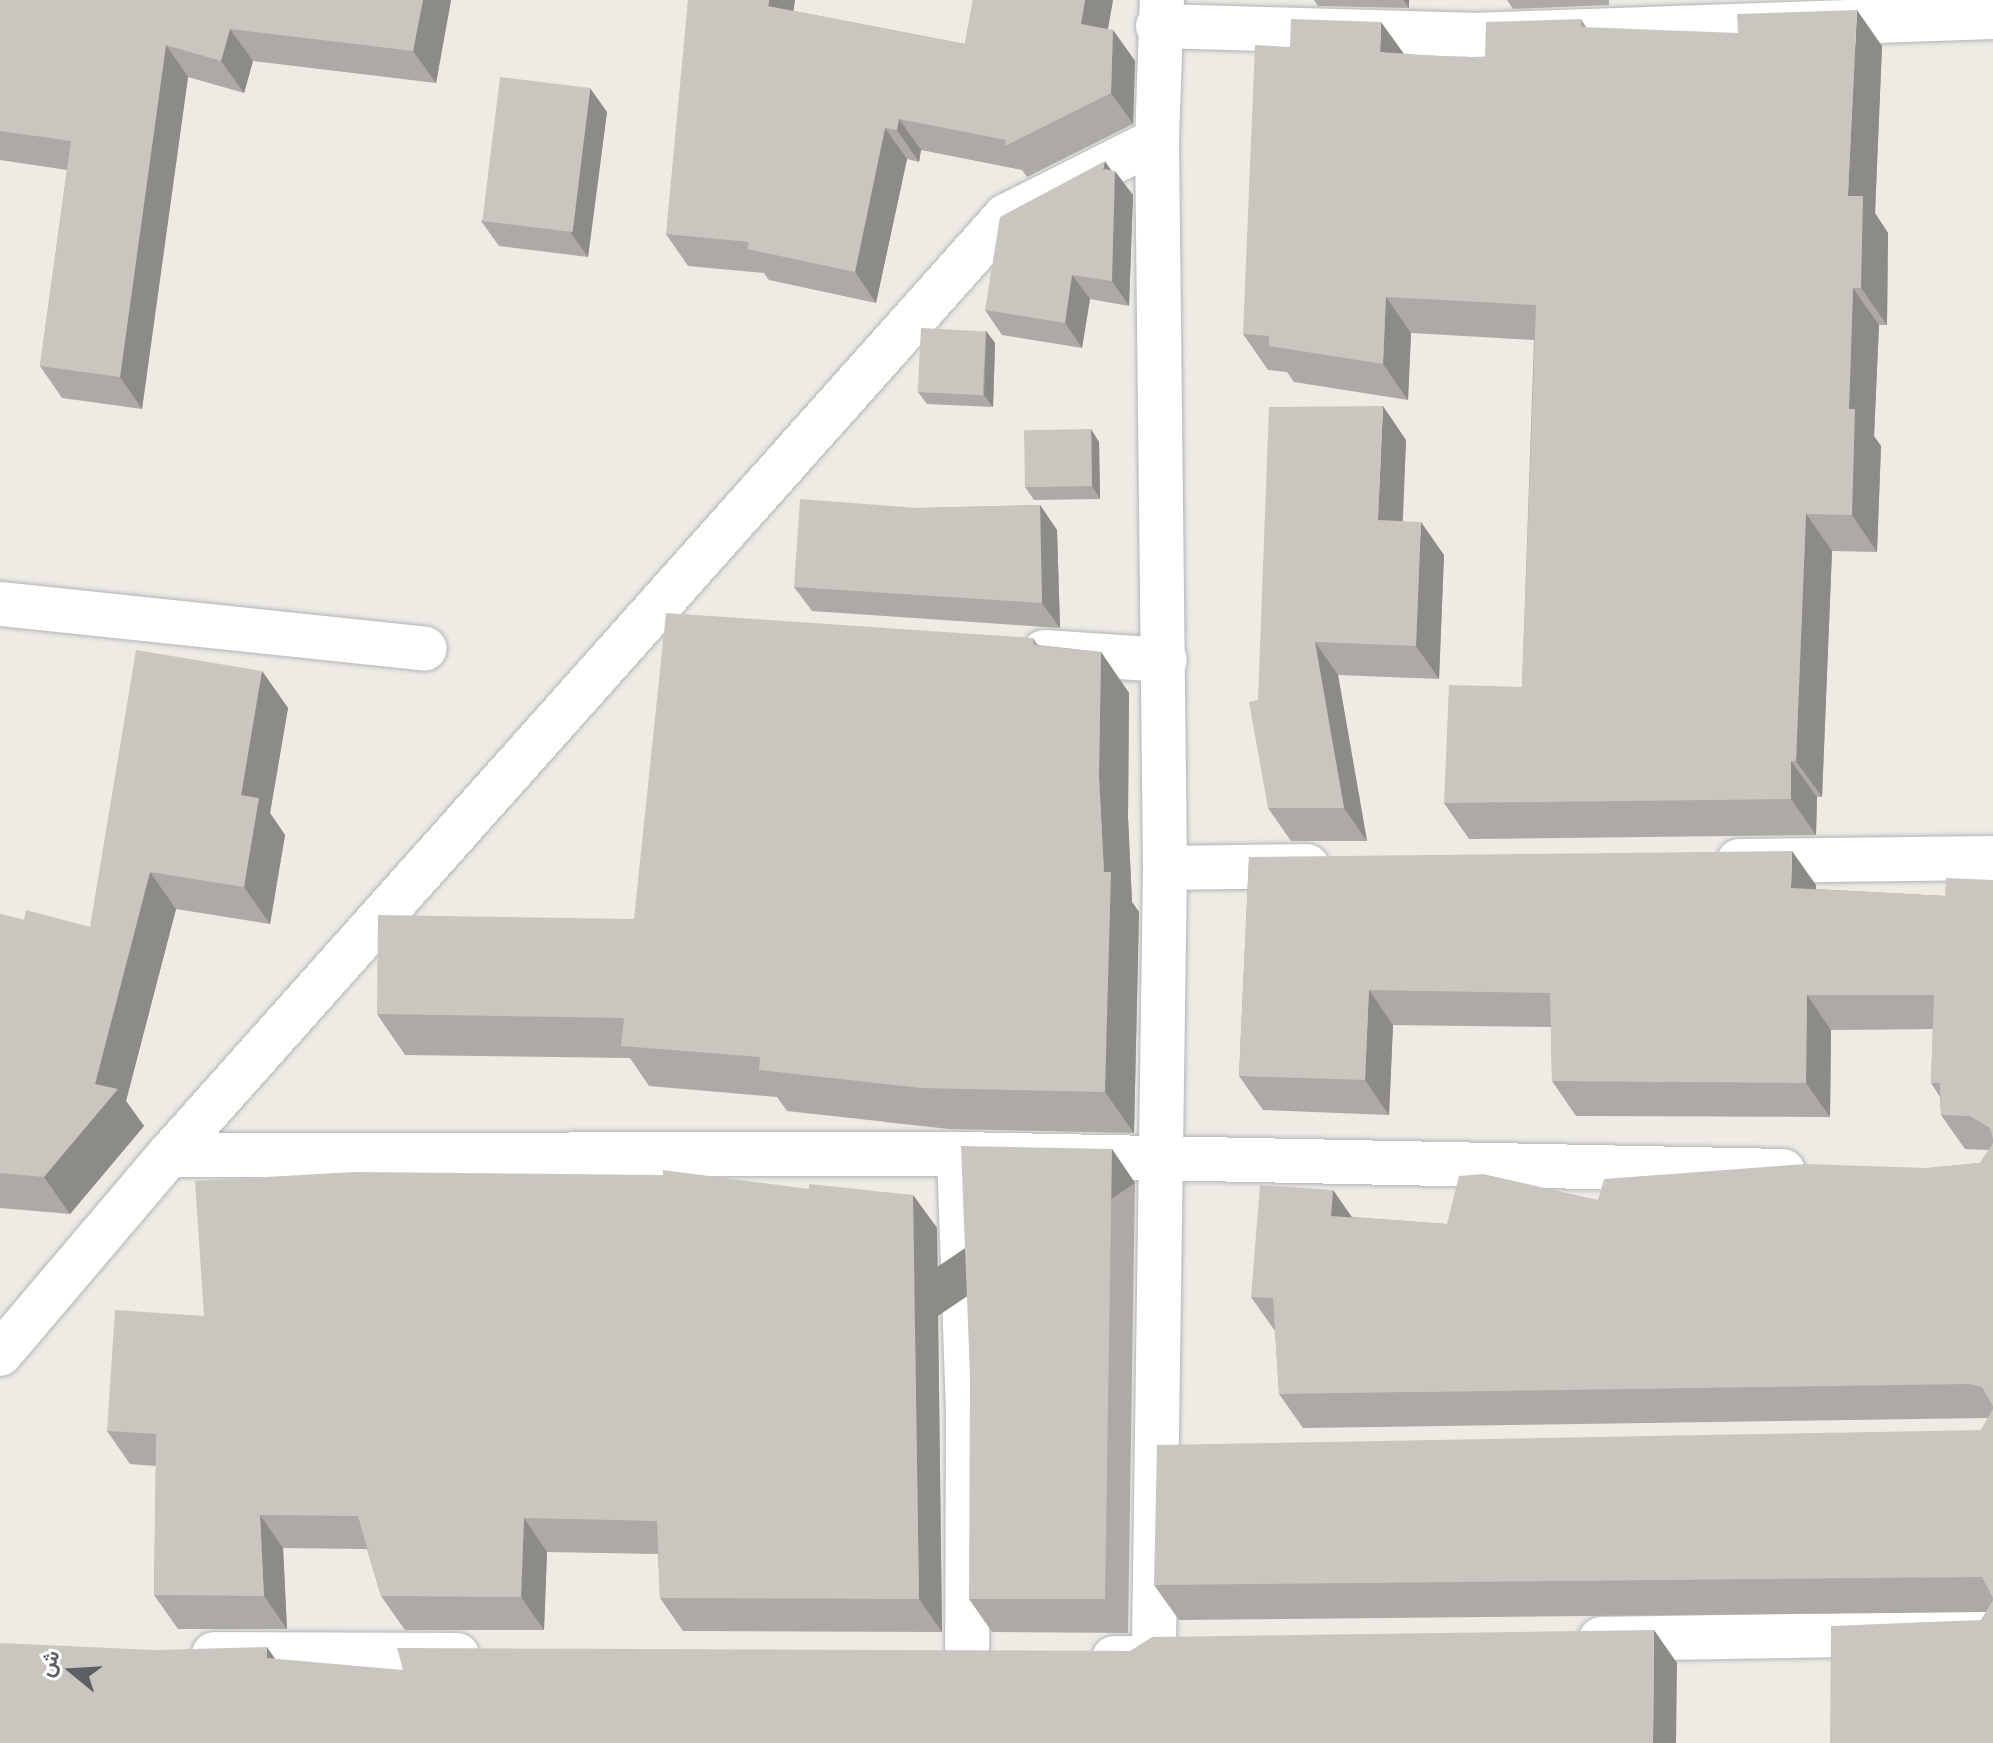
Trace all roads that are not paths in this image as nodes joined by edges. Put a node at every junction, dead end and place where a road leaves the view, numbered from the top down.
1 (1160, 13) edge
2 (1993, 17) edge
3 (1157, 140) junction
4 (0, 604) edge
5 (641, 625) junction
6 (689, 628) edge
7 (425, 649) dead end
8 (1006, 649) edge
9 (1165, 660) junction
10 (1993, 858) edge
11 (1690, 862) edge
12 (1356, 866) edge
13 (1165, 868) junction
14 (959, 1154) junction
15 (169, 1155) junction
16 (1162, 1160) junction
17 (1817, 1172) edge
18 (0, 1354) edge
19 (1993, 1633) edge
20 (1566, 1639) edge
21 (1202, 1644) edge
22 (1154, 1645) junction
23 (174, 1654) edge
24 (491, 1656) edge
25 (919, 1657) edge
26 (967, 1658) junction
27 (1013, 1658) edge
28 (1076, 1658) edge

1 - 2 street
1 - 3 street
3 - 5 street
3 - 9 street
4 - 7 street
5 - 6 street
5 - 15 street
8 - 9 street
9 - 13 street
10 - 11 street
12 - 13 street
13 - 16 street
14 - 15 street
14 - 16 street
14 - 26 street
15 - 18 street
16 - 17 street
16 - 22 street
19 - 20 street
21 - 22 street
22 - 28 street
23 - 24 street
25 - 26 street
26 - 27 street

